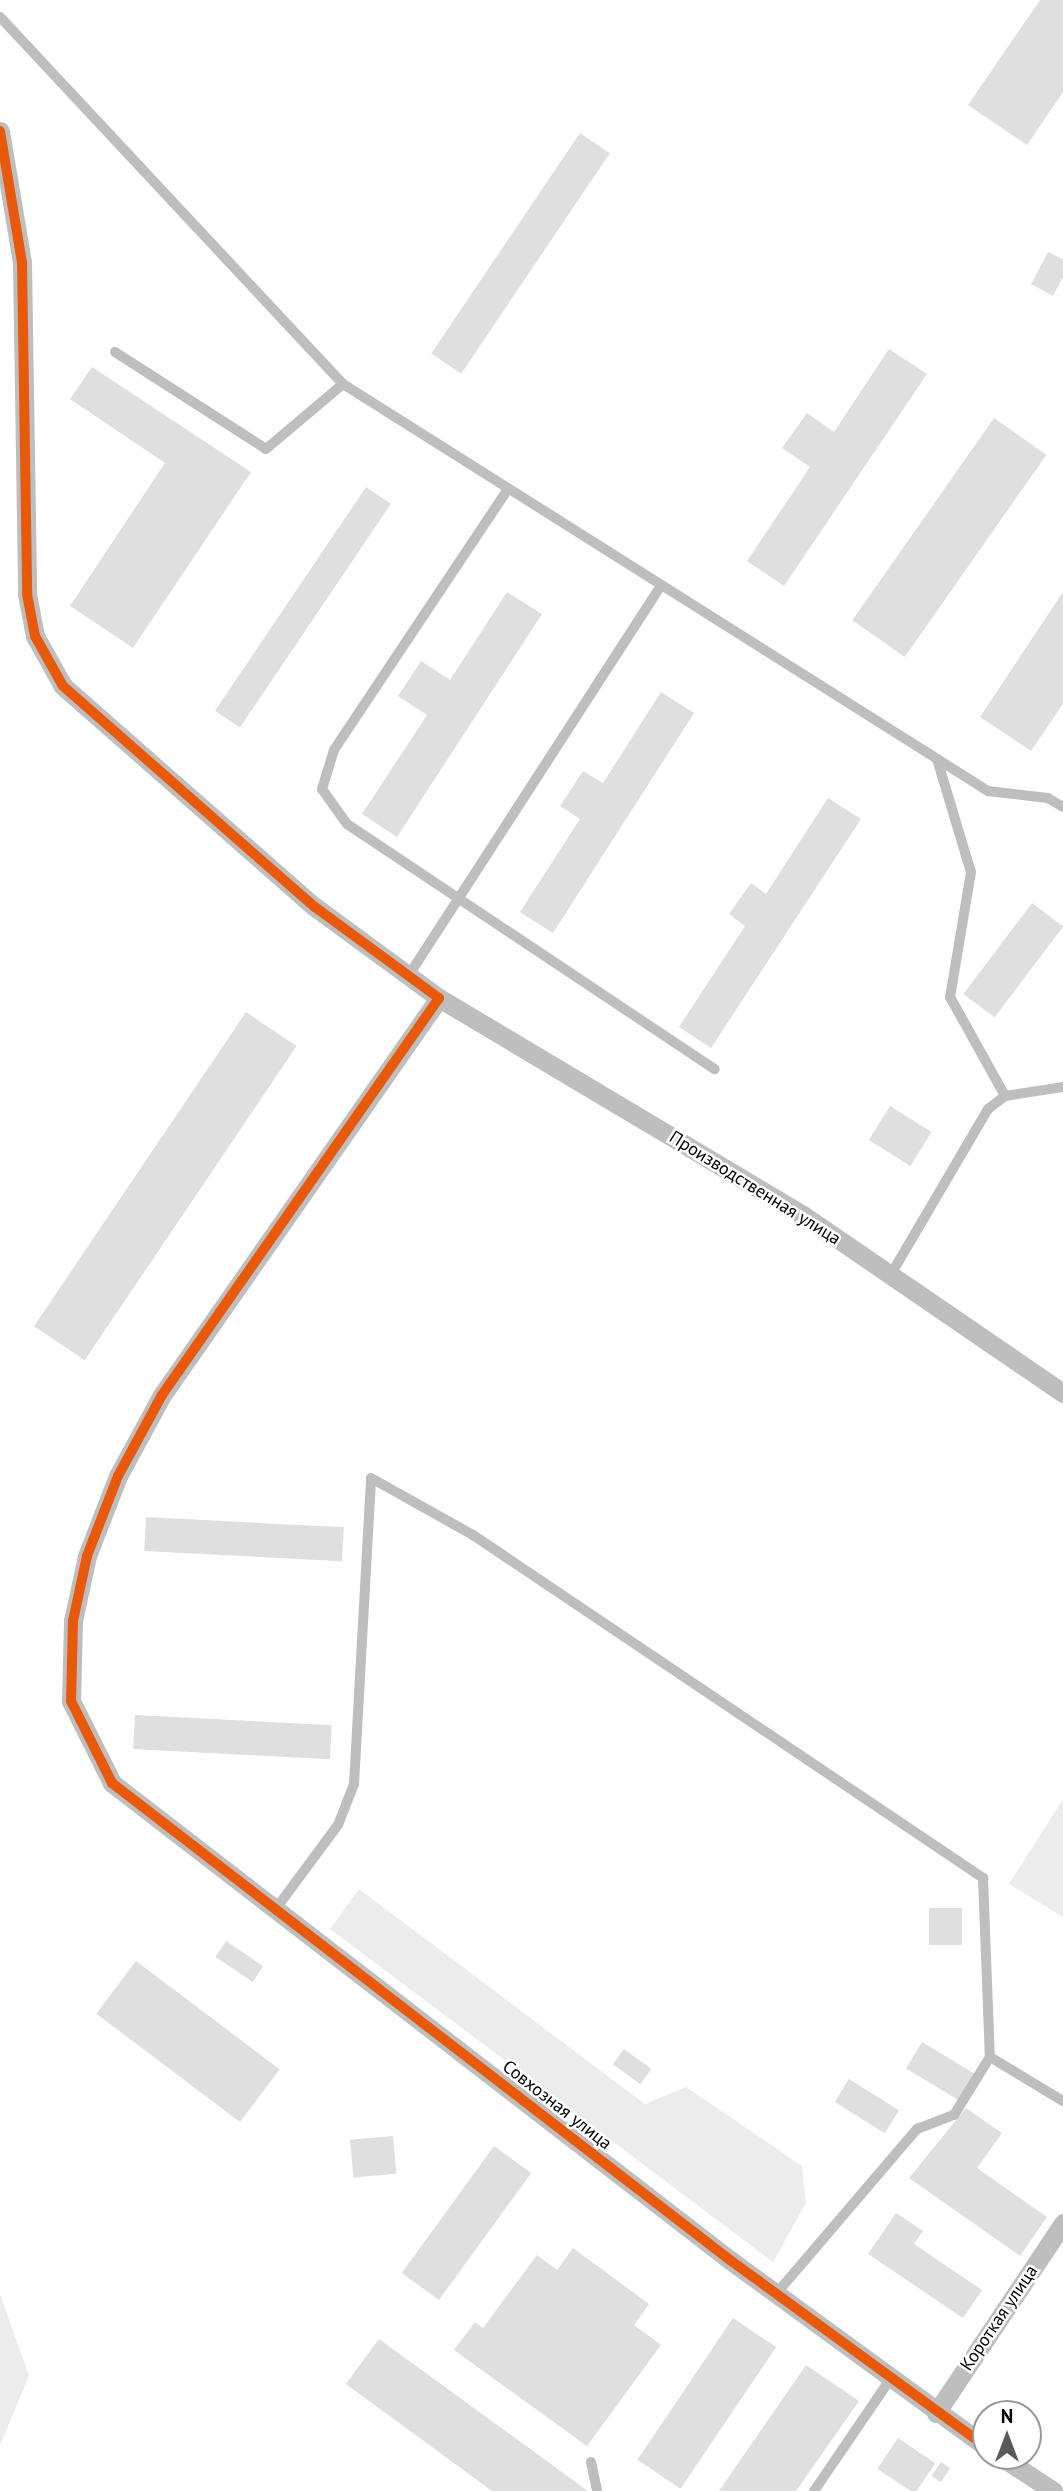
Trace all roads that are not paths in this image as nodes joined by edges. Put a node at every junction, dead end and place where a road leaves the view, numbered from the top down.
1 (0, 16) edge
2 (0, 131) edge
3 (115, 352) dead end
4 (343, 384) junction
5 (508, 489) junction
6 (661, 584) junction
7 (937, 759) junction
8 (1063, 807) edge
9 (456, 902) junction
10 (409, 975) junction
11 (439, 998) junction
12 (715, 1069) dead end
13 (1063, 1087) edge
14 (1005, 1097) junction
15 (889, 1276) junction
16 (1063, 1393) edge
17 (275, 1910) junction
18 (990, 2057) junction
19 (1063, 2101) edge
20 (1063, 2223) edge
21 (776, 2294) junction
22 (889, 2381) junction
23 (936, 2413) junction
24 (972, 2437) edge
25 (591, 2462) dead end
26 (1021, 2470) edge
27 (597, 2491) edge
28 (814, 2491) edge
29 (1053, 2491) edge

1 - 4 lane
2 - 10 street, Производственная улица
3 - 4 lane
4 - 5 lane
5 - 6 lane
5 - 9 lane
6 - 7 lane
6 - 9 lane
7 - 8 lane
7 - 14 lane
9 - 10 lane
9 - 12 lane
10 - 11 street, Производственная улица
11 - 15 street, Производственная улица
11 - 17 street, Совхозная улица
13 - 14 lane
14 - 15 lane
15 - 16 street, Производственная улица
17 - 18 lane
17 - 21 street, Совхозная улица
18 - 19 lane
18 - 21 lane
20 - 23 street, Короткая улица
21 - 22 street, Совхозная улица
22 - 23 street, Совхозная улица
22 - 28 lane
23 - 24 street, Совхозная улица
25 - 27 lane
26 - 29 street

